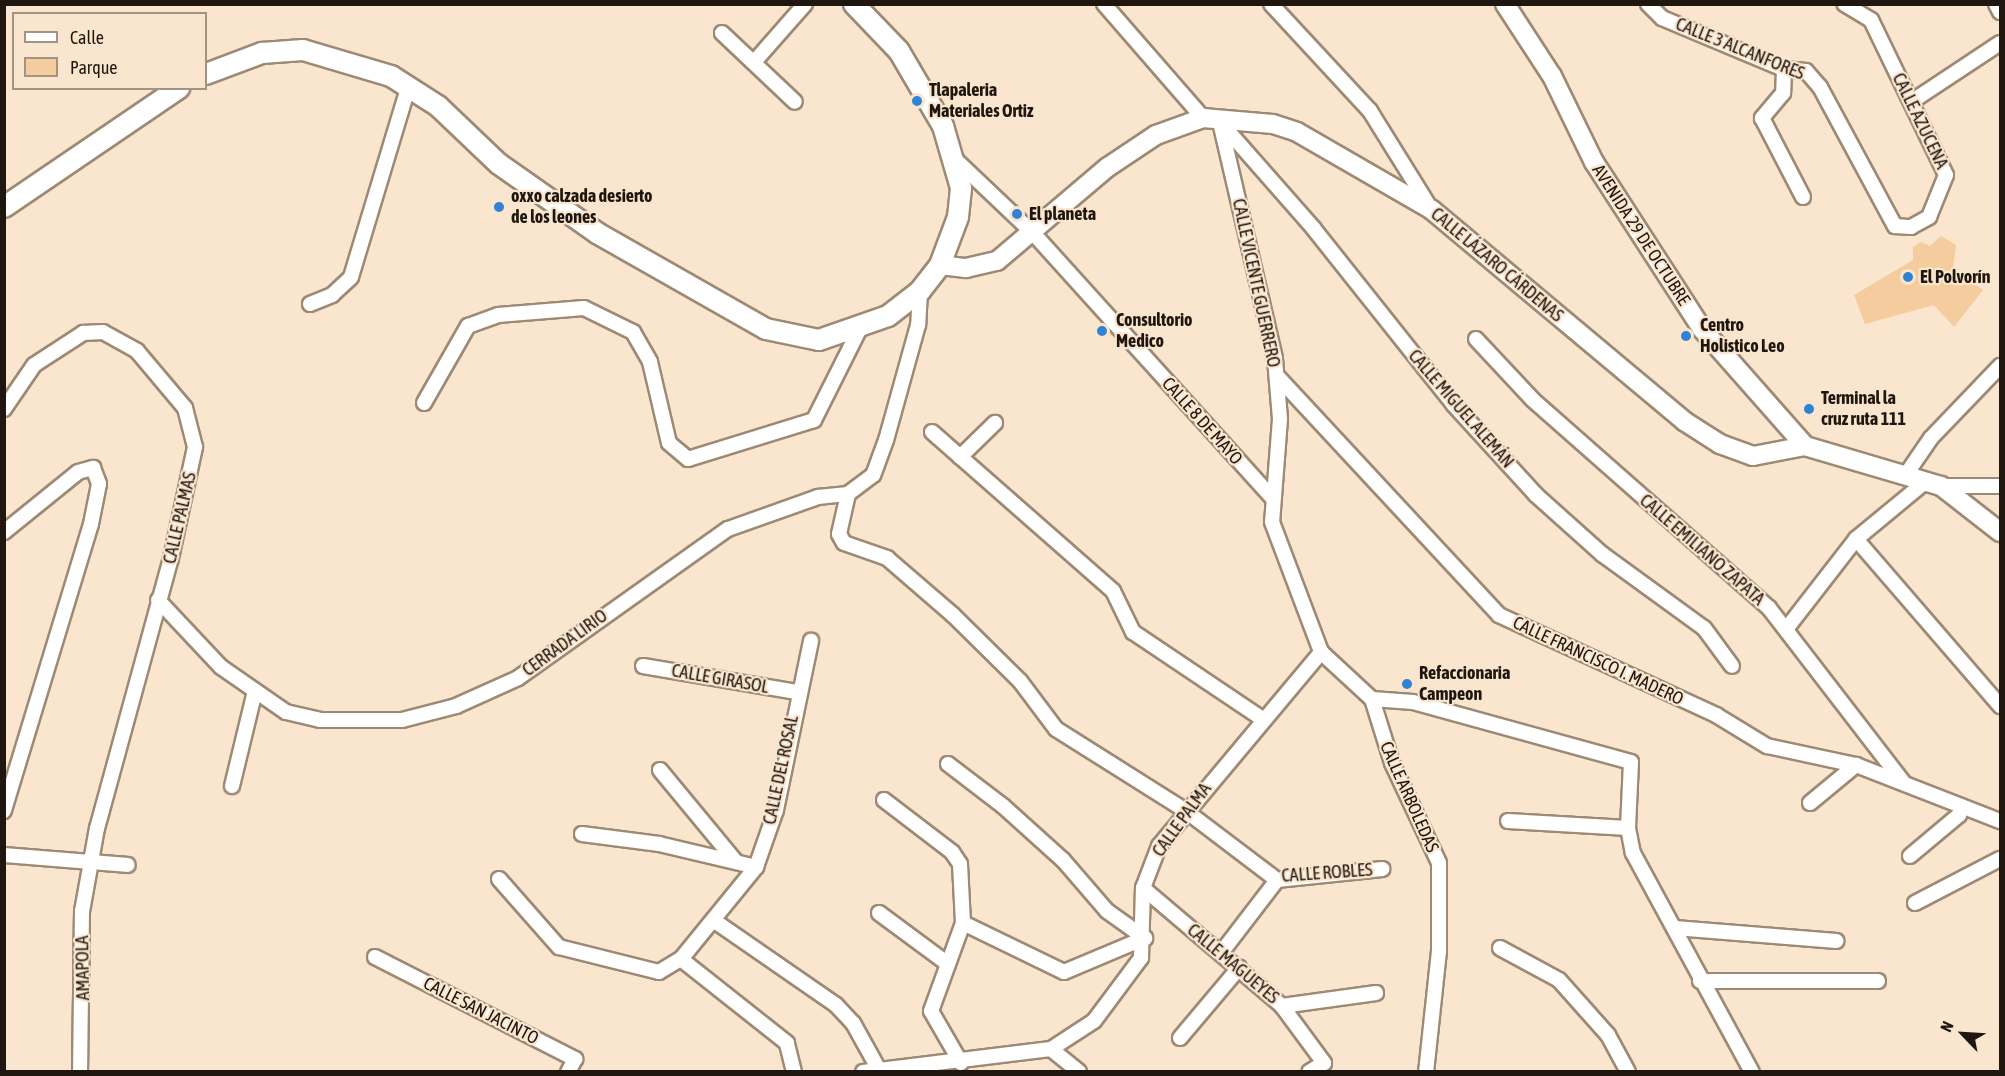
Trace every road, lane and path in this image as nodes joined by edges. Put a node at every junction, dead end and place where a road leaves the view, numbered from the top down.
1 (806, 4) edge
2 (854, 4) edge
3 (1104, 4) edge
4 (1271, 4) edge
5 (1505, 4) edge
6 (1648, 4) edge
7 (1844, 4) edge
8 (1996, 4) edge
9 (2001, 12) edge
10 (722, 33) dead end
11 (2001, 43) edge
12 (755, 61) junction
13 (1784, 69) junction
14 (207, 74) edge
15 (409, 85) junction
16 (176, 90) edge
17 (795, 102) dead end
18 (1911, 102) junction
19 (1211, 120) junction
20 (957, 161) junction
21 (1803, 197) dead end
22 (5, 206) edge
23 (1432, 210) junction
24 (1895, 226) joint
25 (1033, 233) junction
26 (940, 265) junction
27 (920, 291) junction
28 (310, 304) dead end
29 (860, 328) junction
30 (1476, 339) dead end
31 (2001, 366) edge
32 (1277, 376) junction
33 (424, 403) dead end
34 (4, 409) edge
35 (995, 423) dead end
36 (932, 432) dead end
37 (1805, 446) junction
38 (960, 457) junction
39 (1905, 476) junction
40 (1933, 484) junction
41 (2001, 486) edge
42 (848, 494) junction
43 (1273, 499) junction
44 (2001, 531) edge
45 (4, 532) edge
46 (1856, 539) junction
47 (158, 600) junction
48 (1787, 628) junction
49 (811, 641) dead end
50 (1321, 652) junction
51 (642, 666) dead end
52 (1732, 666) dead end
53 (797, 692) junction
54 (254, 695) junction
55 (1372, 699) junction
56 (2001, 706) edge
57 (1261, 718) junction
58 (948, 764) dead end
59 (1856, 765) junction
60 (660, 770) dead end
61 (1904, 783) junction
62 (232, 786) dead end
63 (884, 800) dead end
64 (1809, 803) dead end
65 (1962, 806) junction
66 (4, 811) edge
67 (1186, 811) junction
68 (1508, 821) dead end
69 (2001, 821) edge
70 (1628, 828) junction
71 (582, 834) dead end
72 (4, 855) edge
73 (1910, 856) dead end
74 (2001, 859) edge
75 (736, 862) junction
76 (90, 865) junction
77 (128, 865) dead end
78 (756, 867) junction
79 (1382, 869) dead end
80 (498, 879) dead end
81 (1278, 880) junction
82 (1143, 888) junction
83 (1915, 903) dead end
84 (879, 913) dead end
85 (716, 922) junction
86 (963, 923) junction
87 (1674, 928) junction
88 (1145, 938) junction
89 (1836, 941) dead end
90 (1500, 948) dead end
91 (1221, 953) junction
92 (375, 957) dead end
93 (681, 959) junction
94 (948, 964) junction
95 (1239, 968) junction
96 (1700, 981) junction
97 (1878, 981) dead end
98 (1376, 993) dead end
99 (1282, 1006) junction
100 (1180, 1038) dead end
101 (1051, 1049) junction
102 (961, 1064) junction
103 (879, 1070) junction
104 (80, 1071) edge
105 (568, 1071) edge
106 (794, 1071) edge
107 (863, 1071) edge
108 (1079, 1071) edge
109 (1309, 1071) edge
110 (1426, 1071) edge
111 (1628, 1071) edge
112 (1752, 1071) edge

1 - 12 street
2 - 20 main road
3 - 19 street, CALLE MIGUEL ALEMÁN
4 - 23 street
5 - 37 street, AVENIDA 29 DE OCTUBRE
6 - 13 street, CALLE 3 ALCANFORES
7 - 18 street, CALLE AZUCENA
8 - 9 street
10 - 12 street
11 - 18 street
12 - 17 street
13 - 21 street
13 - 24 street, CALLE 3 ALCANFORES
14 - 15 main road
15 - 28 street
15 - 29 main road
16 - 22 main road
18 - 24 street, CALLE AZUCENA
19 - 23 street, CALLE LÁZARO CÁRDENAS
19 - 25 street, CALLE LÁZARO CÁRDENAS
19 - 32 street, CALLE VICENTE GUERRERO
19 - 52 street, CALLE MIGUEL ALEMÁN
20 - 25 street, CALLE 8 DE MAYO
20 - 26 main road
23 - 37 street, CALLE LÁZARO CÁRDENAS
25 - 26 street, CALLE LÁZARO CÁRDENAS
25 - 43 street, CALLE 8 DE MAYO
26 - 27 main road
27 - 29 main road
27 - 42 street
29 - 33 street
30 - 48 street, CALLE EMILIANO ZAPATA
31 - 39 street
32 - 43 street, CALLE VICENTE GUERRERO
32 - 59 street, CALLE FRANCISCO I. MADERO
34 - 47 street, CALLE PALMAS
35 - 38 street
36 - 38 street
37 - 39 street, CALLE LÁZARO CÁRDENAS
38 - 57 street
39 - 40 street, CALLE LÁZARO CÁRDENAS
40 - 41 street, CALLE LÁZARO CÁRDENAS
40 - 44 street
40 - 46 street
42 - 54 street, CERRADA LIRIO
42 - 67 street, CALLE ROBLES
43 - 50 street, CALLE VICENTE GUERRERO
45 - 66 street
46 - 48 street
46 - 56 street
47 - 54 street, CERRADA LIRIO
47 - 76 street, CALLE PALMAS
48 - 61 street, CALLE EMILIANO ZAPATA
49 - 53 street, CALLE DEL ROSAL
50 - 55 street, CALLE ARBOLEDAS
50 - 57 street, CALLE PALMA
51 - 53 street, CALLE GIRASOL
53 - 78 street, CALLE DEL ROSAL
54 - 62 street
55 - 70 street
55 - 110 street, CALLE ARBOLEDAS
57 - 67 street, CALLE PALMA
58 - 88 street
59 - 61 street, CALLE FRANCISCO I. MADERO
59 - 64 street
60 - 75 street
61 - 65 street, CALLE FRANCISCO I. MADERO
63 - 86 street
65 - 69 street, CALLE FRANCISCO I. MADERO
65 - 73 street
67 - 81 street, CALLE ROBLES
67 - 82 street, CALLE PALMA
68 - 70 street
70 - 87 street
71 - 75 street
72 - 76 street
74 - 83 street
75 - 78 street
76 - 77 street
76 - 104 street, AMAPOLA
78 - 85 street, CALLE DEL ROSAL
79 - 81 street, CALLE ROBLES
80 - 93 street
81 - 91 street
82 - 88 street, CALLE PALMA
82 - 91 street, CALLE MAGUEYES
84 - 94 street
85 - 93 street, CALLE DEL ROSAL
85 - 103 street
86 - 88 street
86 - 94 street
87 - 89 street
87 - 96 street
88 - 101 street, CALLE PALMA
90 - 111 street
91 - 95 street, CALLE MAGUEYES
92 - 105 street, CALLE SAN JACINTO
93 - 106 street
94 - 102 street
95 - 99 street, CALLE MAGUEYES
95 - 100 street
96 - 97 street
96 - 112 street
98 - 99 street
99 - 109 street, CALLE MAGUEYES
101 - 102 street, CALLE PALMA
101 - 108 street
102 - 103 street, CALLE PALMA
103 - 107 street, CALLE PALMA

